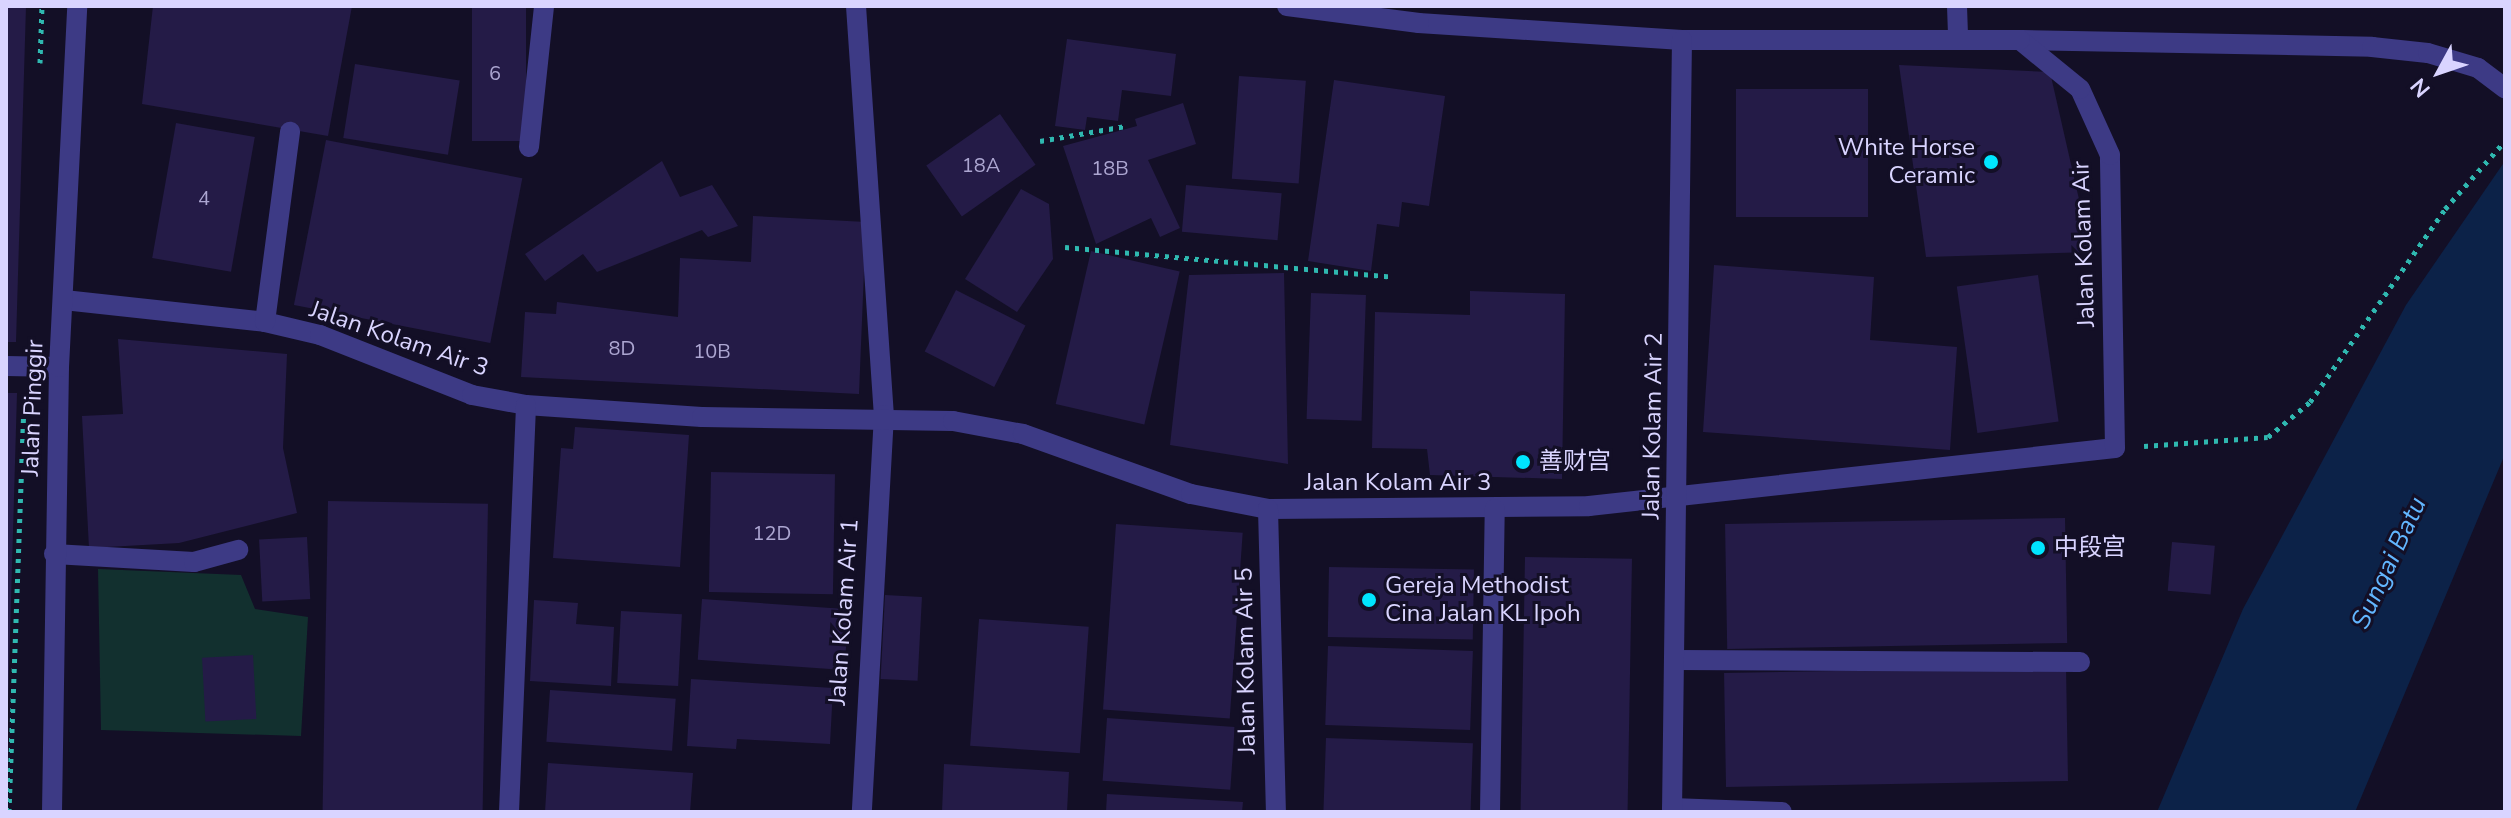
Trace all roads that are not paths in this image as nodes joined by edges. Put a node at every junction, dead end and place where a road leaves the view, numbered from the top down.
1 (77, 6) edge
2 (544, 6) edge
3 (856, 6) edge
4 (1287, 6) edge
5 (1957, 6) edge
6 (1958, 38) junction
7 (1682, 40) junction
8 (2020, 40) junction
9 (2505, 88) edge
10 (290, 132) dead end
11 (529, 147) dead end
12 (64, 300) junction
13 (265, 322) junction
14 (6, 366) edge
15 (59, 367) junction
16 (526, 405) junction
17 (884, 415) junction
18 (2115, 448) joint
19 (1678, 495) junction
20 (1268, 509) junction
21 (1495, 509) junction
22 (238, 550) dead end
23 (54, 554) junction
24 (1675, 660) junction
25 (2080, 662) dead end
26 (1672, 810) edge
27 (52, 812) edge
28 (509, 812) edge
29 (862, 812) edge
30 (1276, 812) edge
31 (1490, 812) edge
32 (1782, 812) edge

1 - 12 street, Jalan Pinggir
2 - 11 street
3 - 17 street
4 - 7 street
5 - 6 street
6 - 7 street
6 - 8 street
7 - 19 street, Jalan Kolam Air 2
8 - 9 street
8 - 18 street, Jalan Kolam Air
10 - 13 street
12 - 13 street, Jalan Kolam Air 3
12 - 15 street, Jalan Pinggir
13 - 16 street, Jalan Kolam Air 3
14 - 15 street
15 - 23 street, Jalan Pinggir
16 - 17 street, Jalan Kolam Air 3
16 - 28 street
17 - 20 street, Jalan Kolam Air 3
17 - 29 street, Jalan Kolam Air 1
18 - 19 street, Jalan Kolam Air 3
19 - 21 street, Jalan Kolam Air 3
19 - 24 street, Jalan Kolam Air 2
20 - 21 street, Jalan Kolam Air 3
20 - 30 street, Jalan Kolam Air 5
21 - 31 street
22 - 23 street
23 - 27 street, Jalan Pinggir
24 - 25 street
24 - 26 street, Jalan Kolam Air 2
26 - 32 street

